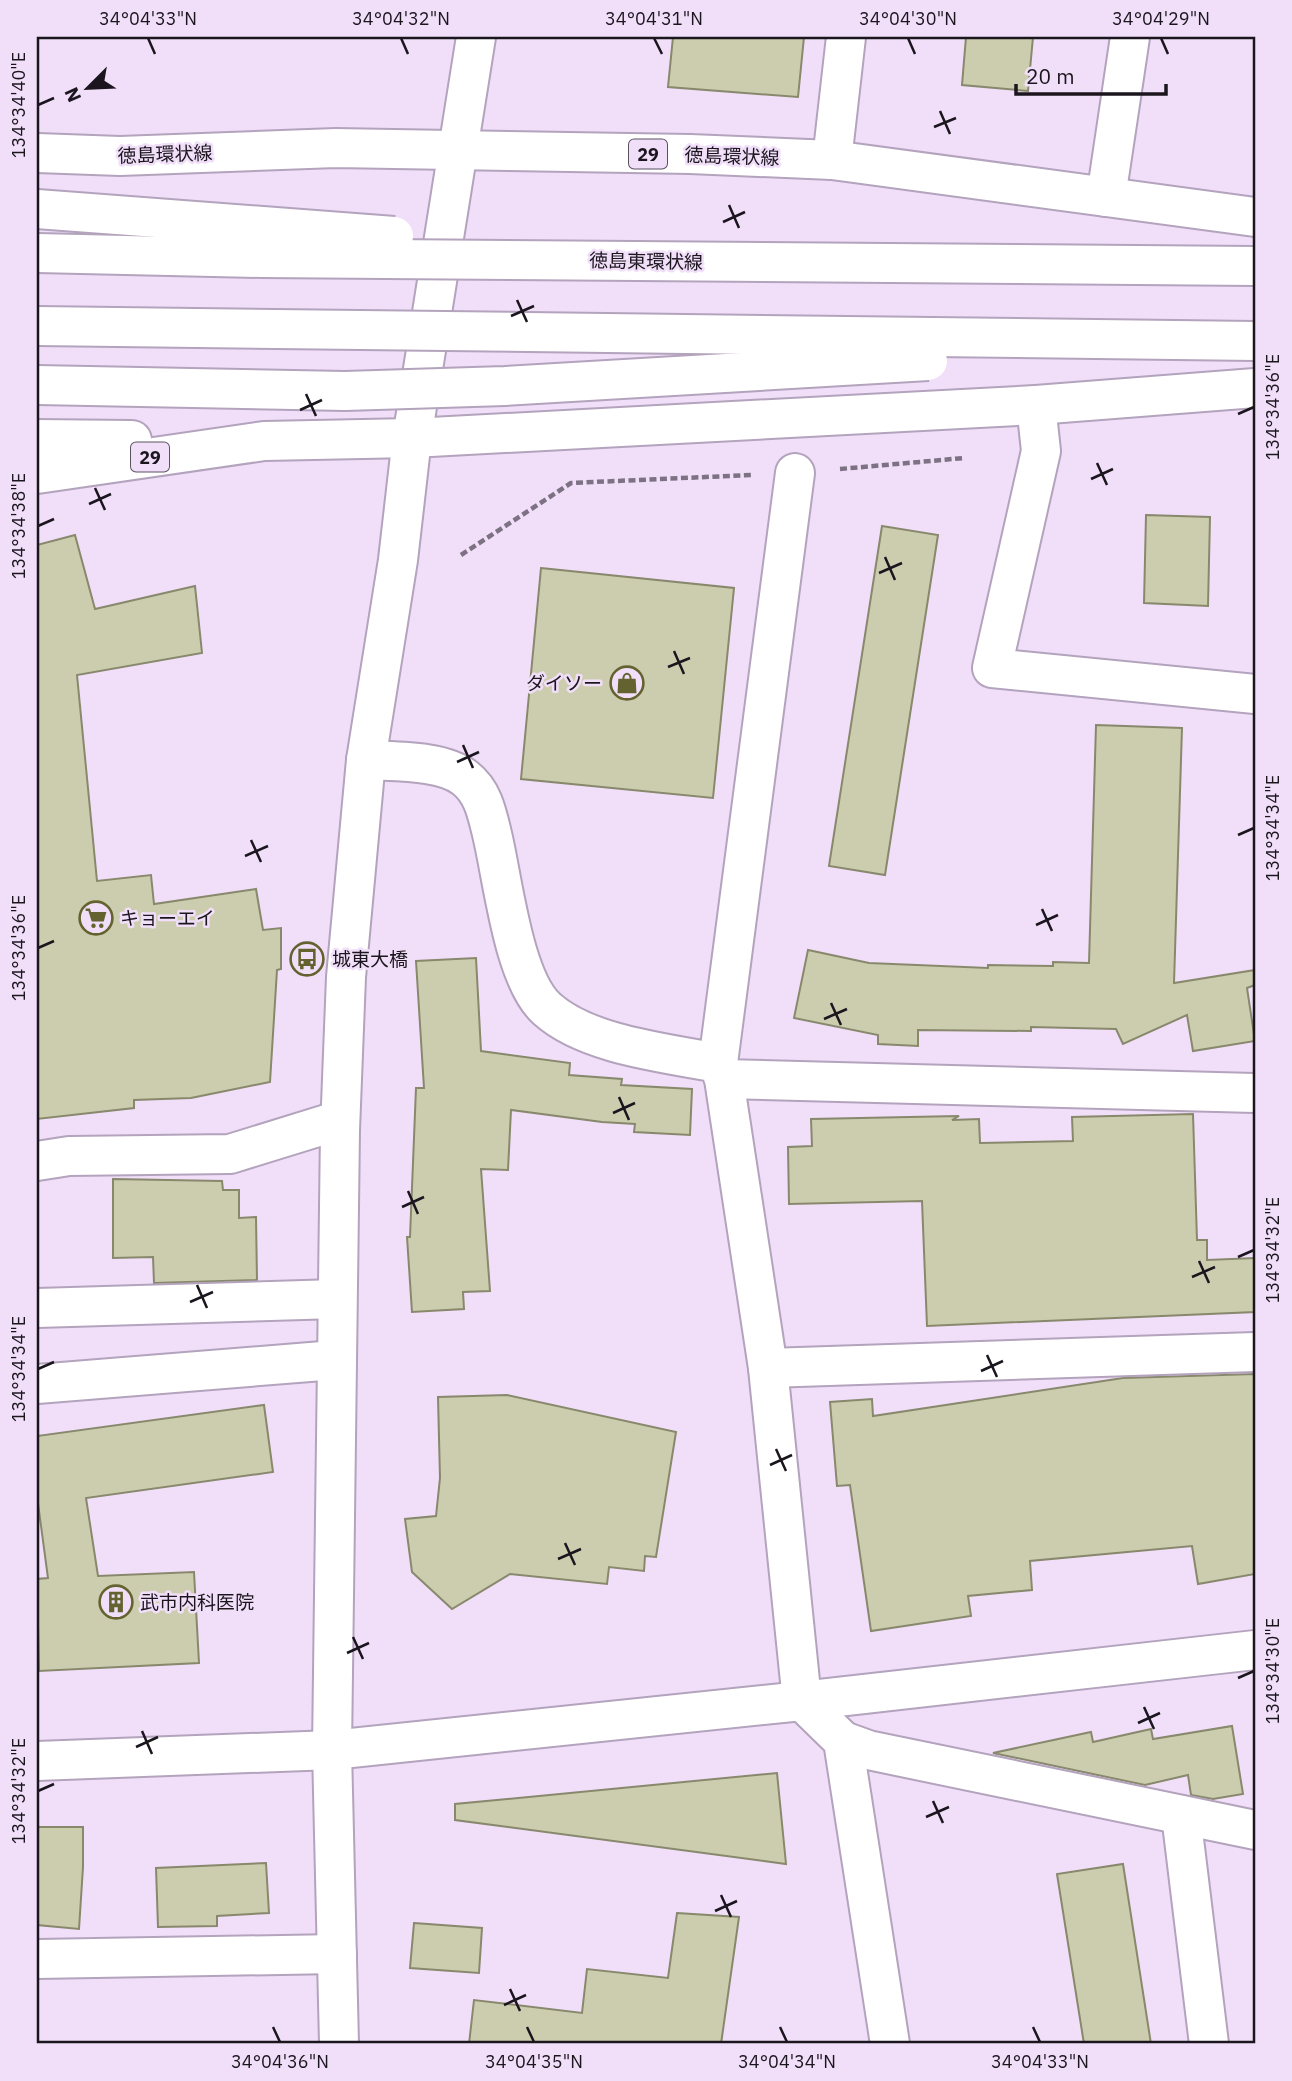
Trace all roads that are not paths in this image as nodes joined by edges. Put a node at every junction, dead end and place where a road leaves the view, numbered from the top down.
1 (476, 37) edge
2 (846, 37) edge
3 (1129, 37) edge
4 (457, 149) junction
5 (37, 153) edge
6 (832, 160) junction
7 (1106, 197) junction
8 (37, 209) edge
9 (1255, 217) edge
10 (37, 253) edge
11 (739, 262) junction
12 (1255, 266) edge
13 (37, 326) edge
14 (1255, 341) edge
15 (1164, 342) junction
16 (37, 386) edge
17 (1255, 388) edge
18 (1036, 405) junction
19 (412, 438) junction
20 (37, 439) edge
21 (264, 441) junction
22 (795, 473) road end
23 (37, 474) edge
24 (1255, 694) edge
25 (366, 760) junction
26 (721, 1071) junction
27 (1255, 1093) edge
28 (340, 1120) junction
29 (86, 1156) junction
30 (37, 1161) edge
31 (37, 1177) edge
32 (37, 1283) edge
33 (337, 1299) junction
34 (79, 1307) junction
35 (37, 1308) edge
36 (1255, 1352) edge
37 (335, 1360) junction
38 (768, 1367) junction
39 (37, 1384) edge
40 (1255, 1650) edge
41 (802, 1702) junction
42 (843, 1741) junction
43 (332, 1750) junction
44 (37, 1761) edge
45 (1181, 1815) junction
46 (1255, 1830) edge
47 (337, 1954) junction
48 (37, 1959) edge
49 (339, 2044) edge
50 (890, 2044) edge
51 (1209, 2044) edge

1 - 4 street
2 - 6 street
3 - 7 street
4 - 5 street, 徳島環状線 / 29
4 - 6 street, 徳島環状線 / 29
4 - 19 street
6 - 7 street, 徳島環状線 / 29
7 - 9 street, 徳島環状線 / 29
8 - 11 street, bridge
10 - 11 street, 徳島東環状線, bridge
11 - 12 street, 徳島東環状線, bridge
13 - 15 street, bridge
14 - 15 street, bridge
15 - 16 street, bridge
17 - 18 street, 29
18 - 19 street, 29
18 - 24 street
19 - 21 street, 29
19 - 25 street
20 - 21 street, 29
21 - 23 street, 29
22 - 26 street
25 - 26 street
25 - 28 street
26 - 27 street
26 - 38 street
28 - 29 street
28 - 33 street
29 - 30 street
29 - 31 street
32 - 34 street
33 - 34 street
33 - 37 street
34 - 35 street
36 - 38 street
37 - 39 street
37 - 43 street
38 - 41 street
40 - 41 street
41 - 42 street
41 - 43 street
42 - 45 street
42 - 50 street
43 - 44 street
43 - 47 street
45 - 46 street
45 - 51 street
47 - 48 street
47 - 49 street

